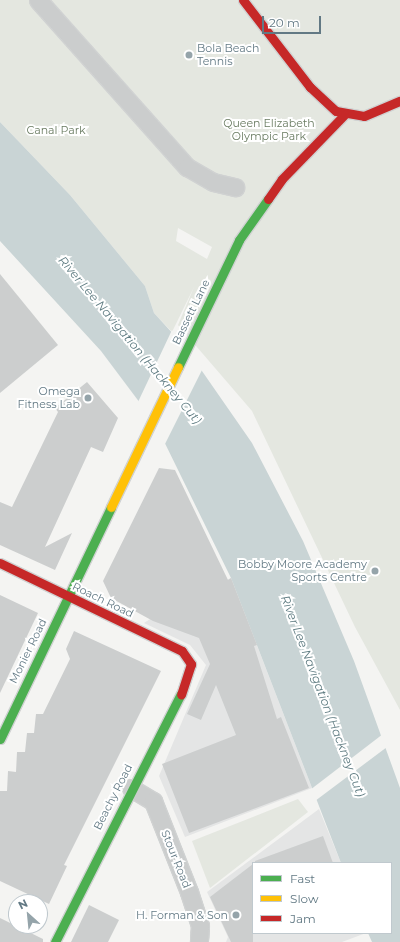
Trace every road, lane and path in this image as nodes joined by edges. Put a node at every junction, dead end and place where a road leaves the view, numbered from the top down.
1 (38, 0) edge
2 (243, 0) edge
3 (400, 101) edge
4 (344, 115) junction
5 (235, 187) dead end
6 (0, 563) edge
7 (69, 597) junction
8 (191, 664) joint
9 (0, 738) edge
10 (131, 788) junction
11 (55, 942) edge
12 (199, 942) edge

1 - 5 street
2 - 4 street
3 - 4 street
4 - 7 street, Bassett Lane
6 - 7 street, Roach Road
7 - 8 street, Roach Road
7 - 9 street, Monier Road
8 - 10 street, Beachy Road
10 - 11 street, Beachy Road
10 - 12 street, Stour Road

